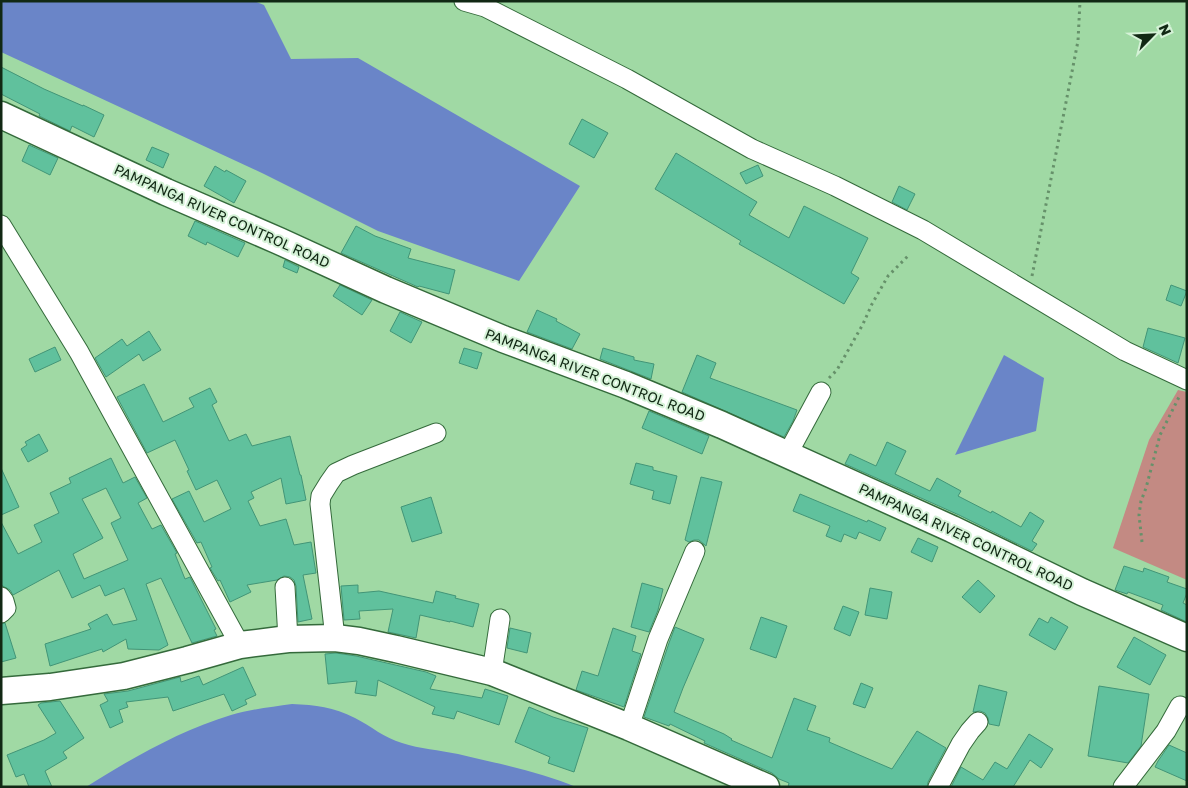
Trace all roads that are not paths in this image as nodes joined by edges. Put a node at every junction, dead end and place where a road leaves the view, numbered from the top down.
1 (464, 1) edge
2 (1, 115) edge
3 (1, 225) edge
4 (1185, 384) edge
5 (821, 392) road end
6 (436, 433) dead end
7 (787, 455) junction
8 (695, 551) dead end
9 (285, 587) dead end
10 (1, 597) edge
11 (1, 613) edge
12 (500, 619) dead end
13 (335, 638) junction
14 (1187, 638) edge
15 (288, 639) junction
16 (240, 645) junction
17 (492, 672) junction
18 (1, 691) edge
19 (1180, 706) dead end
20 (978, 722) dead end
21 (629, 727) junction
22 (766, 787) edge
23 (938, 787) edge
24 (1124, 787) edge

1 - 4 street
2 - 7 street, PAMPANGA RIVER CONTROL ROAD
3 - 16 street
5 - 7 street
6 - 13 street
7 - 14 street, PAMPANGA RIVER CONTROL ROAD
8 - 21 street
9 - 15 street
10 - 11 street
12 - 17 street
13 - 15 street
13 - 17 street
15 - 16 street
16 - 18 street
17 - 21 street
19 - 24 street
20 - 23 street
21 - 22 street

